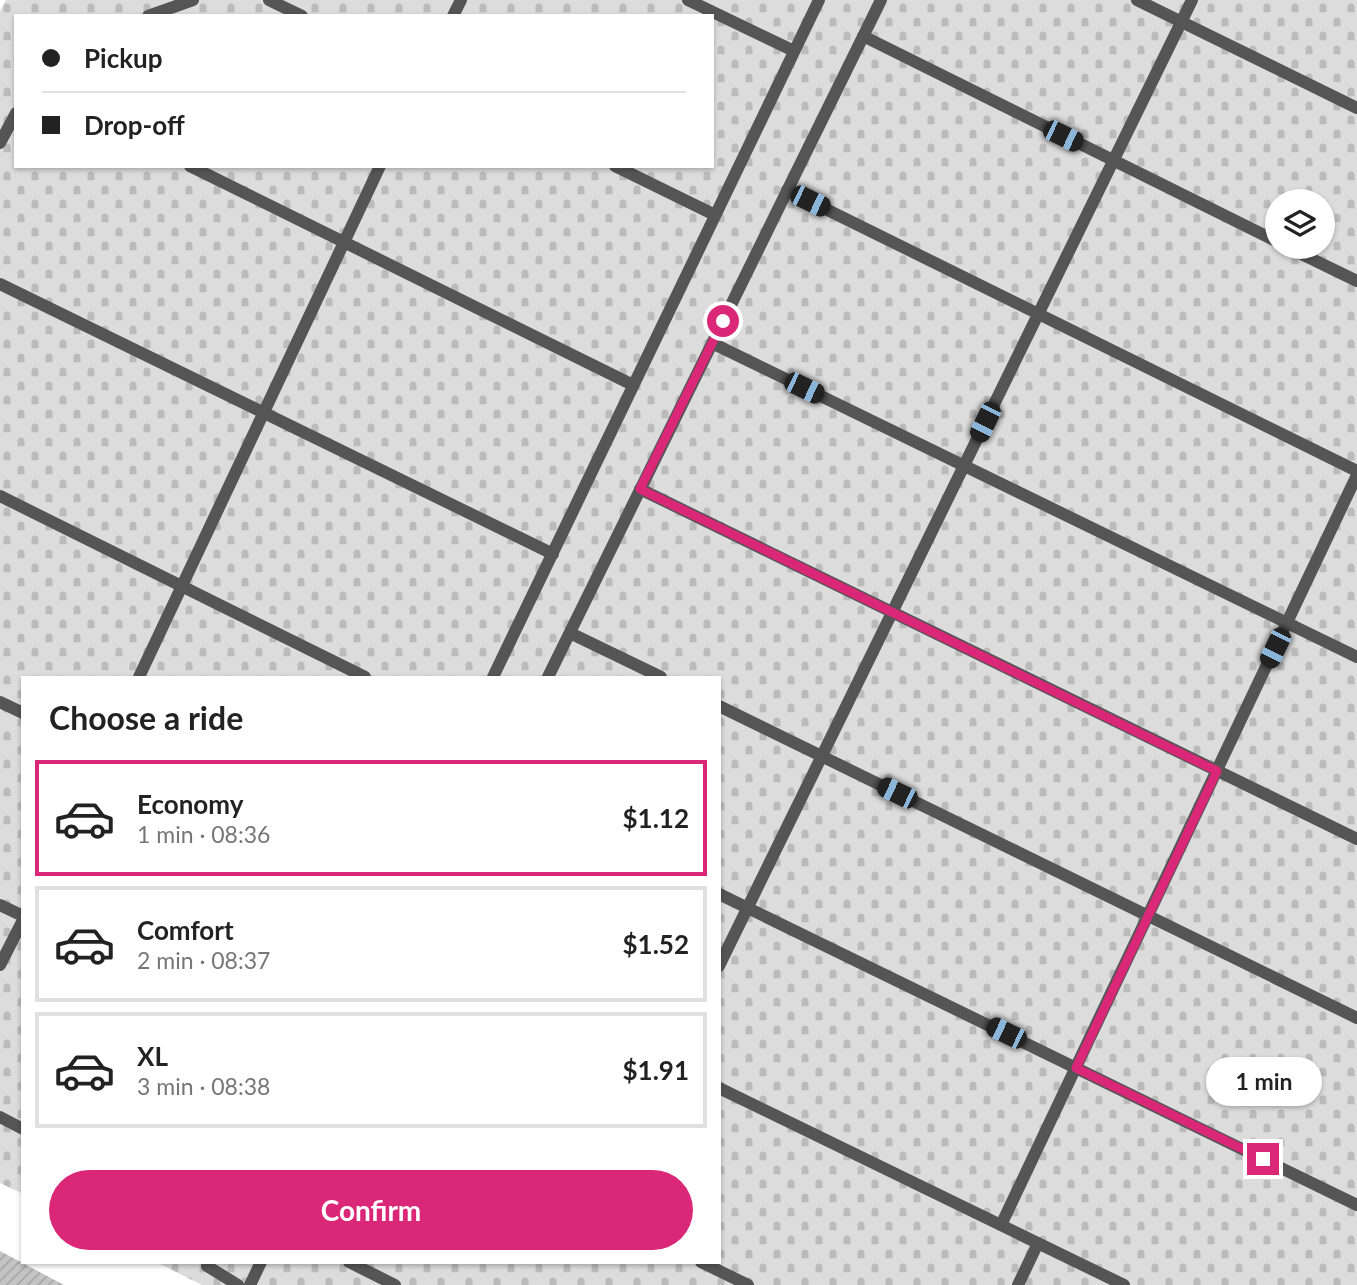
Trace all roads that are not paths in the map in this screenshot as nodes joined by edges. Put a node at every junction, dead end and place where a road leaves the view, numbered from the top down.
1 (193, 0) edge
2 (269, 0) edge
3 (688, 0) edge
4 (819, 0) edge
5 (881, 0) edge
6 (1137, 0) edge
7 (1192, 0) edge
8 (154, 14) edge
9 (298, 14) edge
10 (1181, 22) junction
11 (863, 36) junction
12 (794, 51) junction
13 (1357, 108) edge
14 (14, 117) edge
15 (0, 143) edge
16 (1114, 161) junction
17 (194, 168) edge
18 (379, 168) edge
19 (619, 168) edge
20 (787, 190) junction
21 (716, 215) junction
22 (1265, 236) edge
23 (344, 243) junction
24 (1311, 259) edge
25 (1357, 282) edge
26 (0, 284) edge
27 (1038, 314) junction
28 (712, 344) junction
29 (633, 386) junction
30 (264, 413) junction
31 (964, 466) junction
32 (1357, 473) edge
33 (640, 489) junction
34 (0, 496) edge
35 (552, 554) junction
36 (181, 588) junction
37 (892, 612) junction
38 (1287, 623) junction
39 (570, 633) junction
40 (1357, 657) edge
41 (139, 676) edge
42 (363, 676) edge
43 (493, 676) edge
44 (548, 676) edge
45 (659, 676) edge
46 (0, 702) edge
47 (721, 707) edge
48 (21, 712) edge
49 (822, 756) junction
50 (1217, 771) junction
51 (1357, 839) edge
52 (721, 895) edge
53 (0, 905) edge
54 (748, 907) junction
55 (1148, 916) junction
56 (21, 917) edge
57 (21, 922) edge
58 (721, 962) edge
59 (0, 965) edge
60 (1357, 1018) edge
61 (1076, 1068) junction
62 (721, 1089) edge
63 (0, 1117) edge
64 (21, 1128) edge
65 (1357, 1205) edge
66 (1001, 1225) junction
67 (1038, 1243) junction
68 (208, 1264) edge
69 (260, 1264) edge
70 (353, 1264) edge
71 (705, 1264) edge
72 (238, 1285) edge
73 (250, 1285) edge
74 (396, 1285) edge
75 (748, 1285) edge
76 (1018, 1285) edge
77 (1124, 1285) edge

1 - 8 lane
2 - 9 lane
3 - 12 lane
4 - 12 lane
5 - 11 lane
6 - 10 lane
7 - 10 lane
10 - 13 lane
10 - 16 lane
11 - 16 lane
11 - 20 lane
12 - 21 lane
14 - 15 lane
16 - 22 lane
16 - 27 lane
17 - 23 lane
18 - 23 lane
19 - 21 lane
20 - 27 lane
20 - 28 lane
21 - 29 lane
23 - 29 lane
23 - 30 lane
24 - 25 lane
26 - 30 lane
27 - 31 lane
27 - 32 lane
28 - 31 lane
28 - 33 lane
29 - 35 lane
30 - 35 lane
30 - 36 lane
31 - 37 lane
31 - 38 lane
32 - 38 lane
33 - 37 lane
33 - 39 lane
34 - 36 lane
35 - 43 lane
36 - 41 lane
36 - 42 lane
37 - 49 lane
37 - 50 lane
38 - 40 lane
38 - 50 lane
39 - 44 lane
39 - 45 lane
46 - 48 lane
47 - 49 lane
49 - 54 lane
49 - 55 lane
50 - 51 lane
50 - 55 lane
52 - 54 lane
53 - 56 lane
54 - 58 lane
54 - 61 lane
55 - 60 lane
55 - 61 lane
57 - 59 lane
61 - 65 lane
61 - 66 lane
62 - 66 lane
63 - 64 lane
66 - 67 lane
67 - 76 lane
67 - 77 lane
68 - 72 lane
69 - 73 lane
70 - 74 lane
71 - 75 lane

